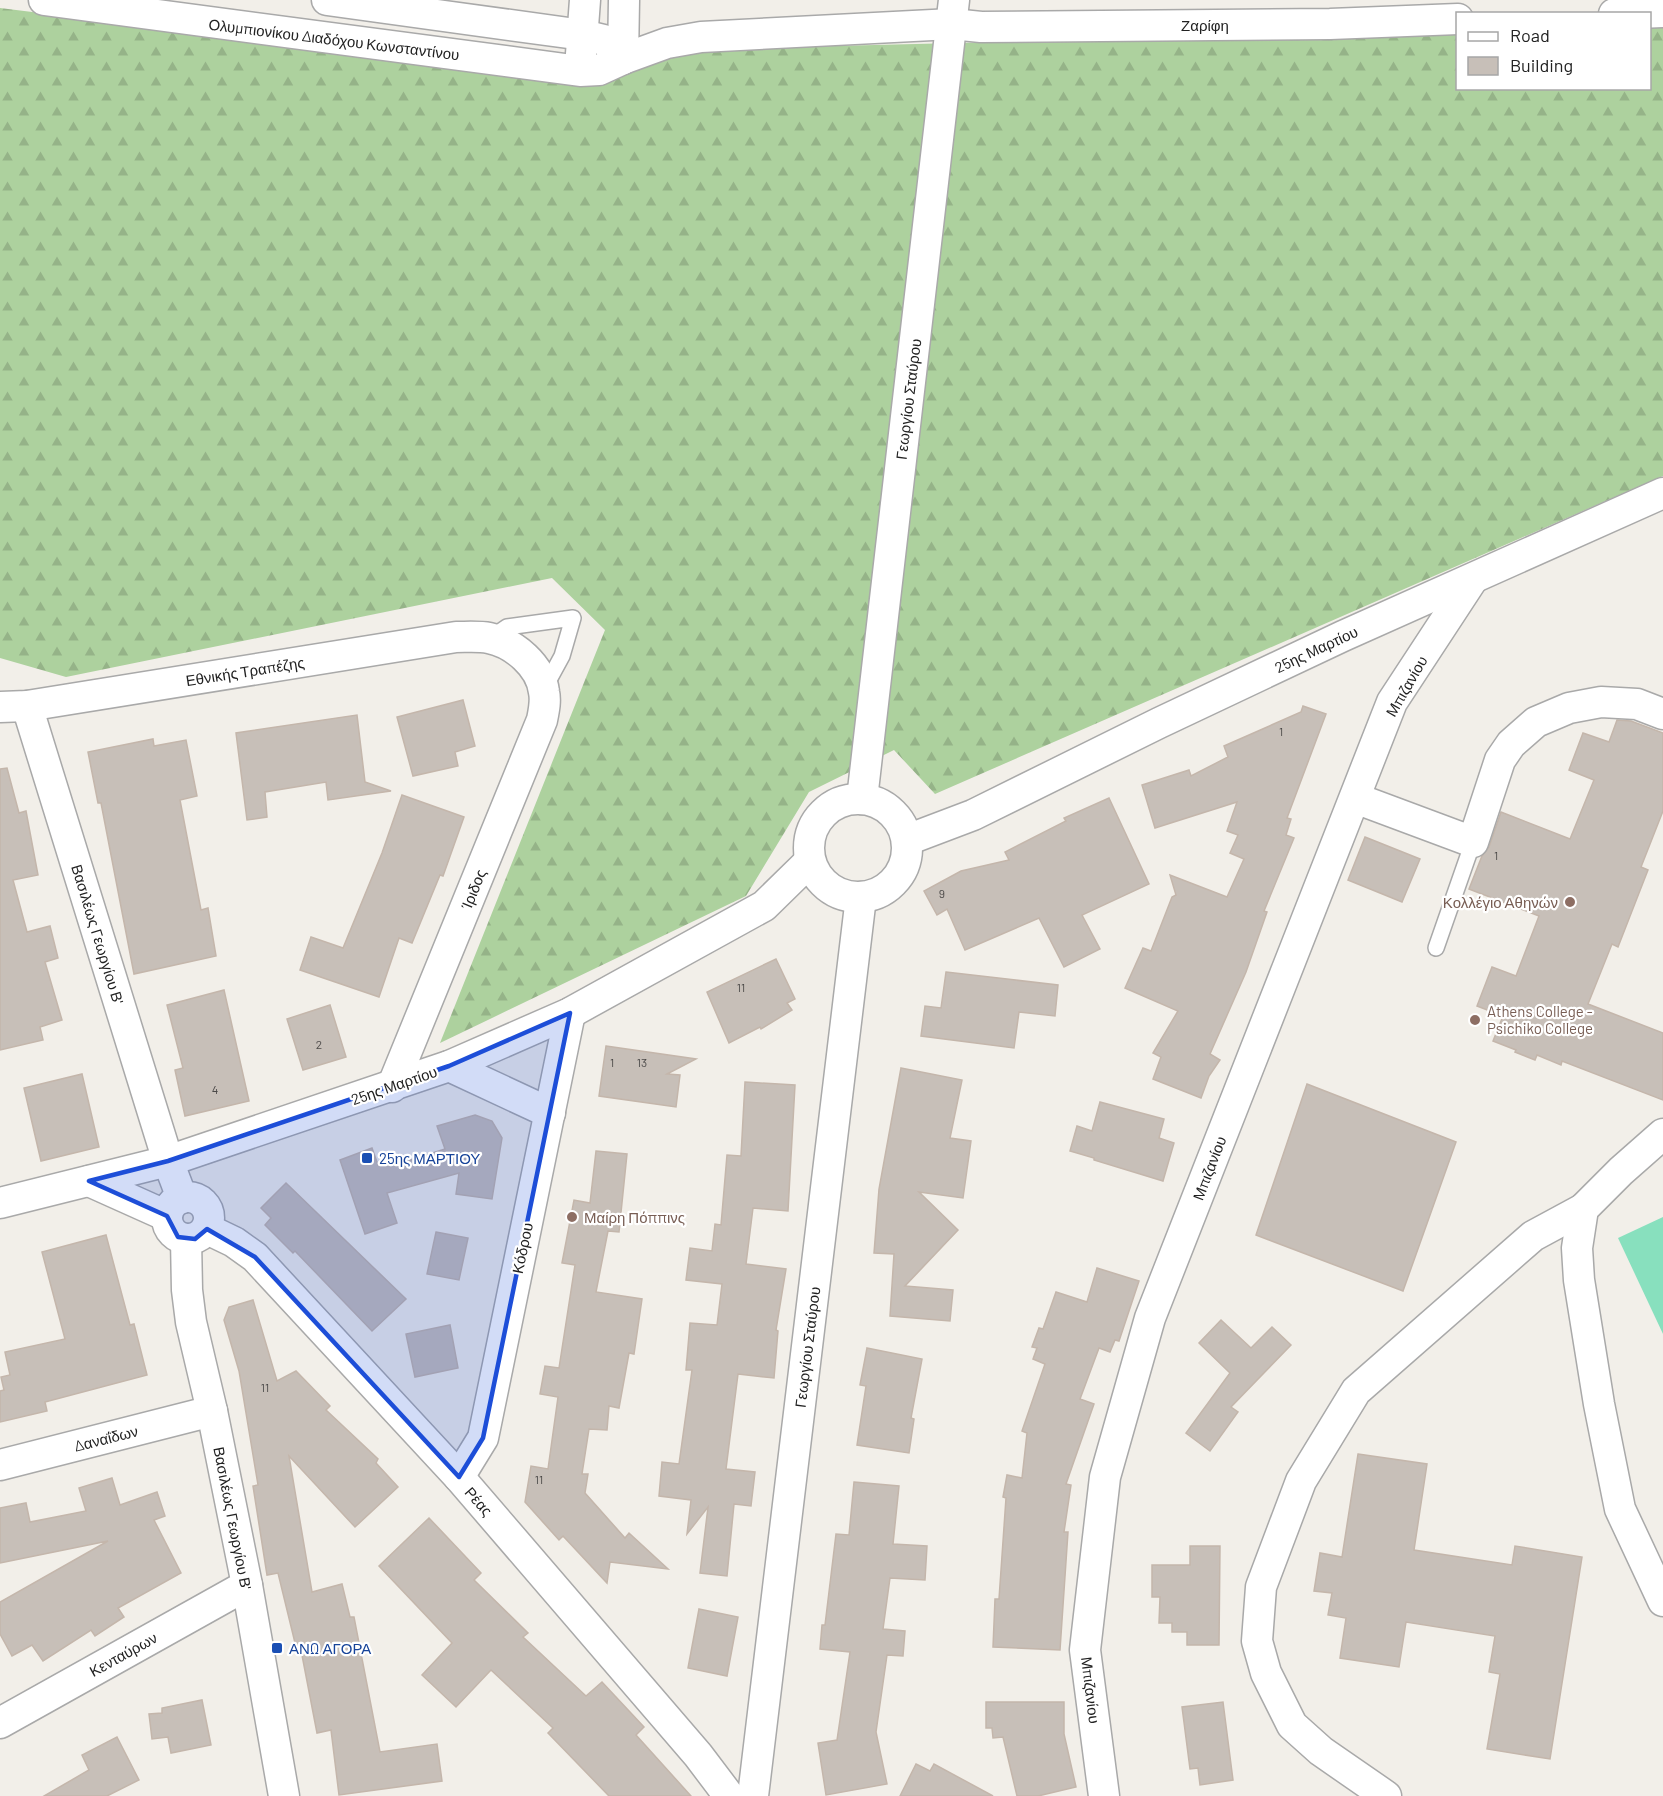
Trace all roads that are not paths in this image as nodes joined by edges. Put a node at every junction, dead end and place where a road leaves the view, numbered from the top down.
1 (44, 0) edge
2 (327, 0) edge
3 (585, 0) edge
4 (624, 0) edge
5 (1661, 8) edge
6 (953, 12) edge
7 (1330, 12) edge
8 (1630, 12) edge
9 (1456, 19) edge
10 (583, 35) junction
11 (622, 58) junction
12 (580, 71) junction
13 (1663, 493) edge
14 (1472, 580) junction
15 (490, 638) junction
16 (544, 689) junction
17 (14, 707) edge
18 (1663, 714) edge
19 (1355, 798) junction
20 (862, 799) junction
21 (901, 828) junction
22 (1473, 842) junction
23 (810, 861) junction
24 (847, 894) junction
25 (764, 906) junction
26 (1436, 948) dead end
27 (570, 1013) junction
28 (449, 1066) junction
29 (392, 1087) junction
30 (550, 1113) junction
31 (1663, 1134) edge
32 (168, 1161) junction
33 (89, 1181) junction
34 (0, 1203) edge
35 (175, 1207) junction
36 (1584, 1209) junction
37 (197, 1234) junction
38 (212, 1411) junction
39 (0, 1465) edge
40 (459, 1477) junction
41 (247, 1585) junction
42 (1663, 1601) edge
43 (0, 1723) edge
44 (284, 1796) edge
45 (729, 1796) edge
46 (753, 1796) edge
47 (1104, 1796) edge
48 (1386, 1796) edge

1 - 12 street, Ολυμπιονίκου Διαδόχου Κωνσταντίνου
2 - 10 street
3 - 10 street
4 - 11 street
5 - 8 street
6 - 7 street, Ζαρίφη
6 - 11 street, Ολυμπιονίκου Διαδόχου Κωνσταντίνου
6 - 20 street, Γεωργίου Σταύρου
7 - 9 street, Ζαρίφη
10 - 11 street
10 - 12 street
11 - 12 street, Ολυμπιονίκου Διαδόχου Κωνσταντίνου
13 - 14 street, 25ης Μαρτίου
14 - 19 street, Μπιζανίου
14 - 21 street, 25ης Μαρτίου
15 - 16 street, Εθνικής Τραπέζης
15 - 16 lane, Εθνικής Τραπέζης
15 - 17 street, Εθνικής Τραπέζης
16 - 29 street, Ίριδος
17 - 32 street, Βασιλέως Γεωργίου Β'
18 - 22 street
19 - 22 street
19 - 47 street, Μπιζανίου
20 - 21 street
20 - 23 street
21 - 24 street
22 - 26 lane
23 - 24 street
23 - 25 street, 25ης Μαρτίου
24 - 25 street, 25ης Μαρτίου
24 - 46 street, Γεωργίου Σταύρου
25 - 27 street, 25ης Μαρτίου
27 - 28 street, 25ης Μαρτίου
27 - 30 street, Κόδρου
28 - 29 street, 25ης Μαρτίου
28 - 30 street
29 - 32 street, 25ης Μαρτίου
30 - 40 street, Κόδρου
31 - 36 street
32 - 33 street, 25ης Μαρτίου
32 - 35 street, Βασιλέως Γεωργίου Β'
33 - 34 street, 25ης Μαρτίου
33 - 35 street
35 - 37 street
35 - 37 street
36 - 42 street
36 - 48 street
37 - 38 street, Βασιλέως Γεωργίου Β'
37 - 40 street, Ρέας
38 - 39 street, Δαναΐδων
38 - 41 street, Βασιλέως Γεωργίου Β'
40 - 45 street, Ρέας
41 - 43 street, Κενταύρων
41 - 44 street, Βασιλέως Γεωργίου Β'

